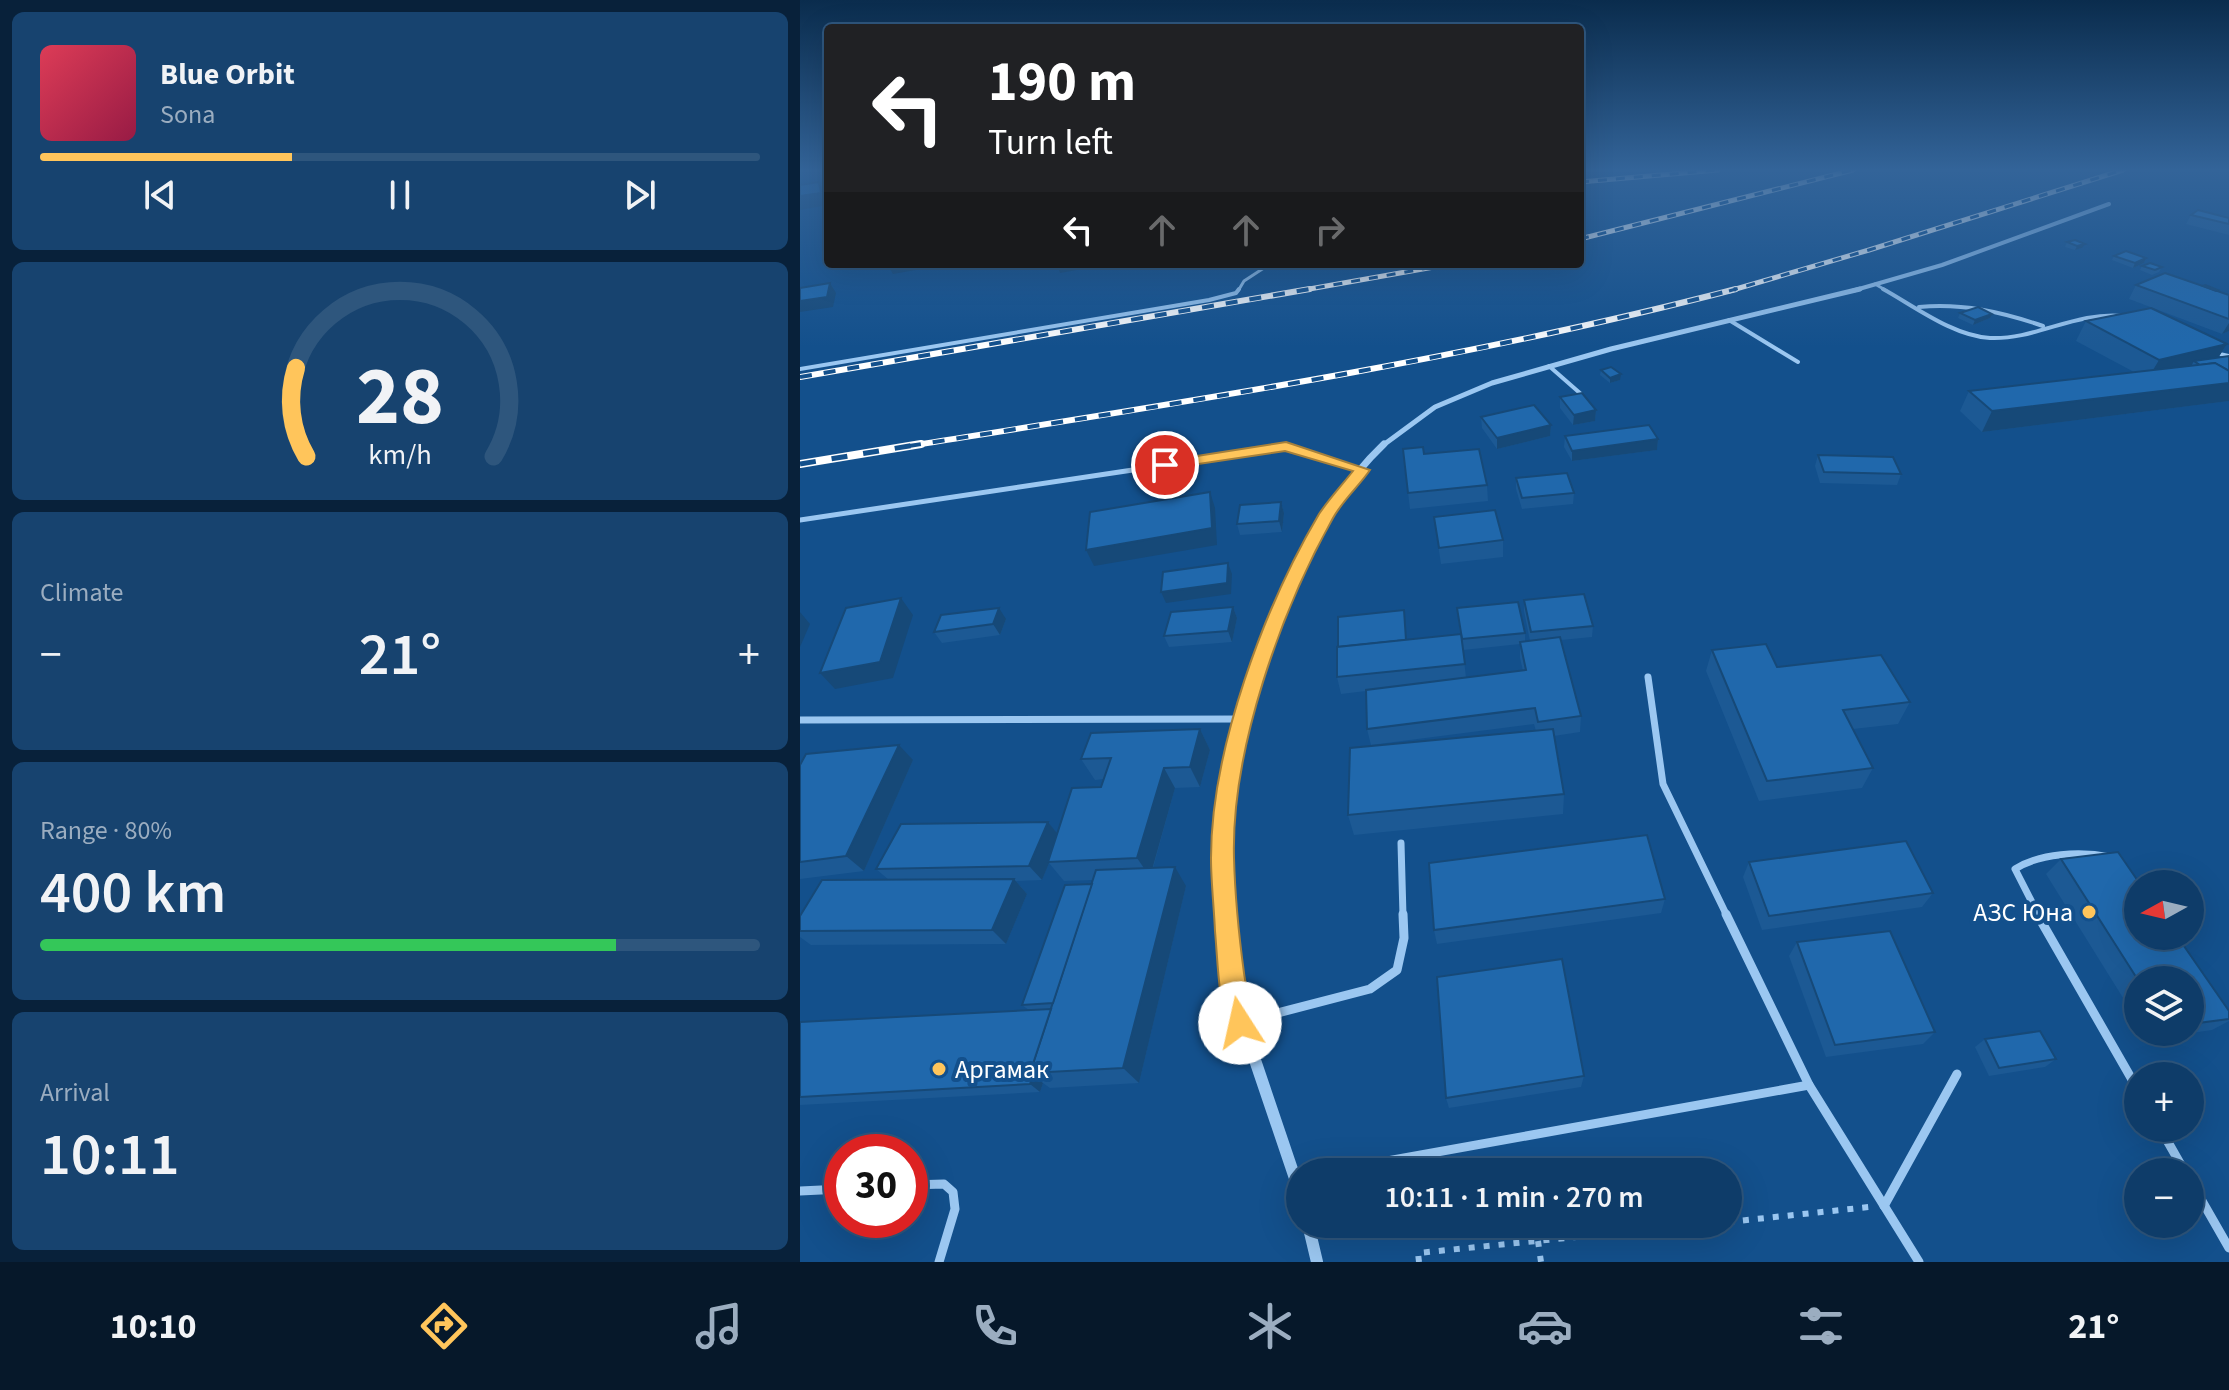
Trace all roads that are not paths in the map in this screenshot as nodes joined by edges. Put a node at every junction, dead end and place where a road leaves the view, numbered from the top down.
1 (2042, 229) edge
2 (1264, 268) edge
3 (1875, 284) junction
4 (1919, 307) junction
5 (2128, 317) edge
6 (1729, 320) junction
7 (2043, 326) junction
8 (2208, 350) edge
9 (2229, 356) edge
10 (1798, 362) dead end
11 (1549, 366) junction
12 (800, 369) edge
13 (1581, 394) edge
14 (1363, 470) junction
15 (800, 520) edge
16 (1648, 677) dead end
17 (1244, 719) junction
18 (800, 720) edge
19 (1401, 843) dead end
20 (2123, 865) edge
21 (1240, 1023) junction
22 (2124, 1066) edge
23 (1957, 1074) dead end
24 (1809, 1085) junction
25 (1291, 1158) edge
26 (1404, 1158) edge
27 (928, 1184) edge
28 (824, 1190) edge
29 (800, 1191) edge
30 (2204, 1204) edge
31 (1884, 1206) junction
32 (1311, 1238) edge
33 (2229, 1248) edge
34 (939, 1262) edge
35 (1317, 1262) edge
36 (1919, 1262) edge

1 - 3 street
2 - 12 lane
3 - 4 lane
3 - 6 street
4 - 7 lane
4 - 7 lane
5 - 7 lane
6 - 10 lane
6 - 11 street
8 - 9 lane
11 - 13 lane
11 - 14 street
14 - 15 lane
14 - 17 street
16 - 24 lane
17 - 18 lane
17 - 21 street
19 - 21 lane
20 - 22 lane
21 - 25 street
23 - 31 lane
24 - 26 lane
24 - 31 lane
27 - 34 lane
28 - 29 lane
30 - 33 lane
31 - 36 lane
32 - 35 street

